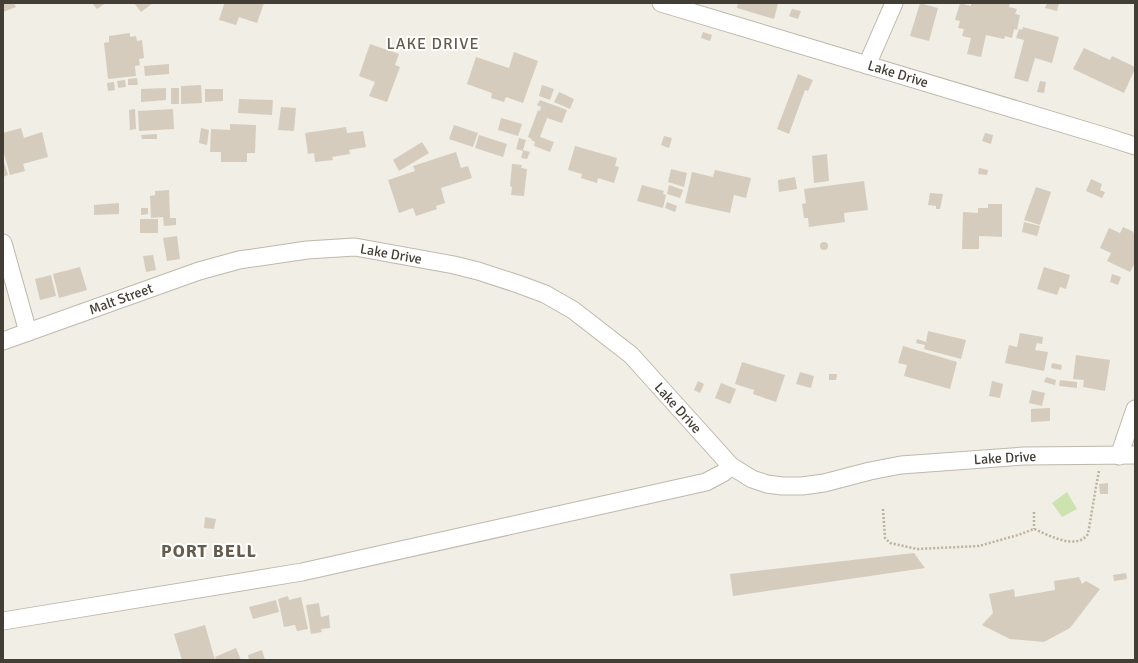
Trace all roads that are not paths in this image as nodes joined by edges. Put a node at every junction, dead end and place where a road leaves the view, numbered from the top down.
1 (661, 3) edge
2 (894, 3) edge
3 (867, 65) junction
4 (1135, 146) edge
5 (3, 242) edge
6 (239, 260) joint
7 (28, 332) junction
8 (3, 341) edge
9 (1135, 409) edge
10 (1127, 456) edge
11 (731, 466) junction
12 (3, 621) edge

1 - 3 street, Lake Drive
2 - 3 street
3 - 4 street, Lake Drive
5 - 7 street
6 - 7 street, Malt Street
6 - 11 street, Lake Drive
7 - 8 street, Malt Street
9 - 10 street
10 - 11 street, Lake Drive
11 - 12 street

